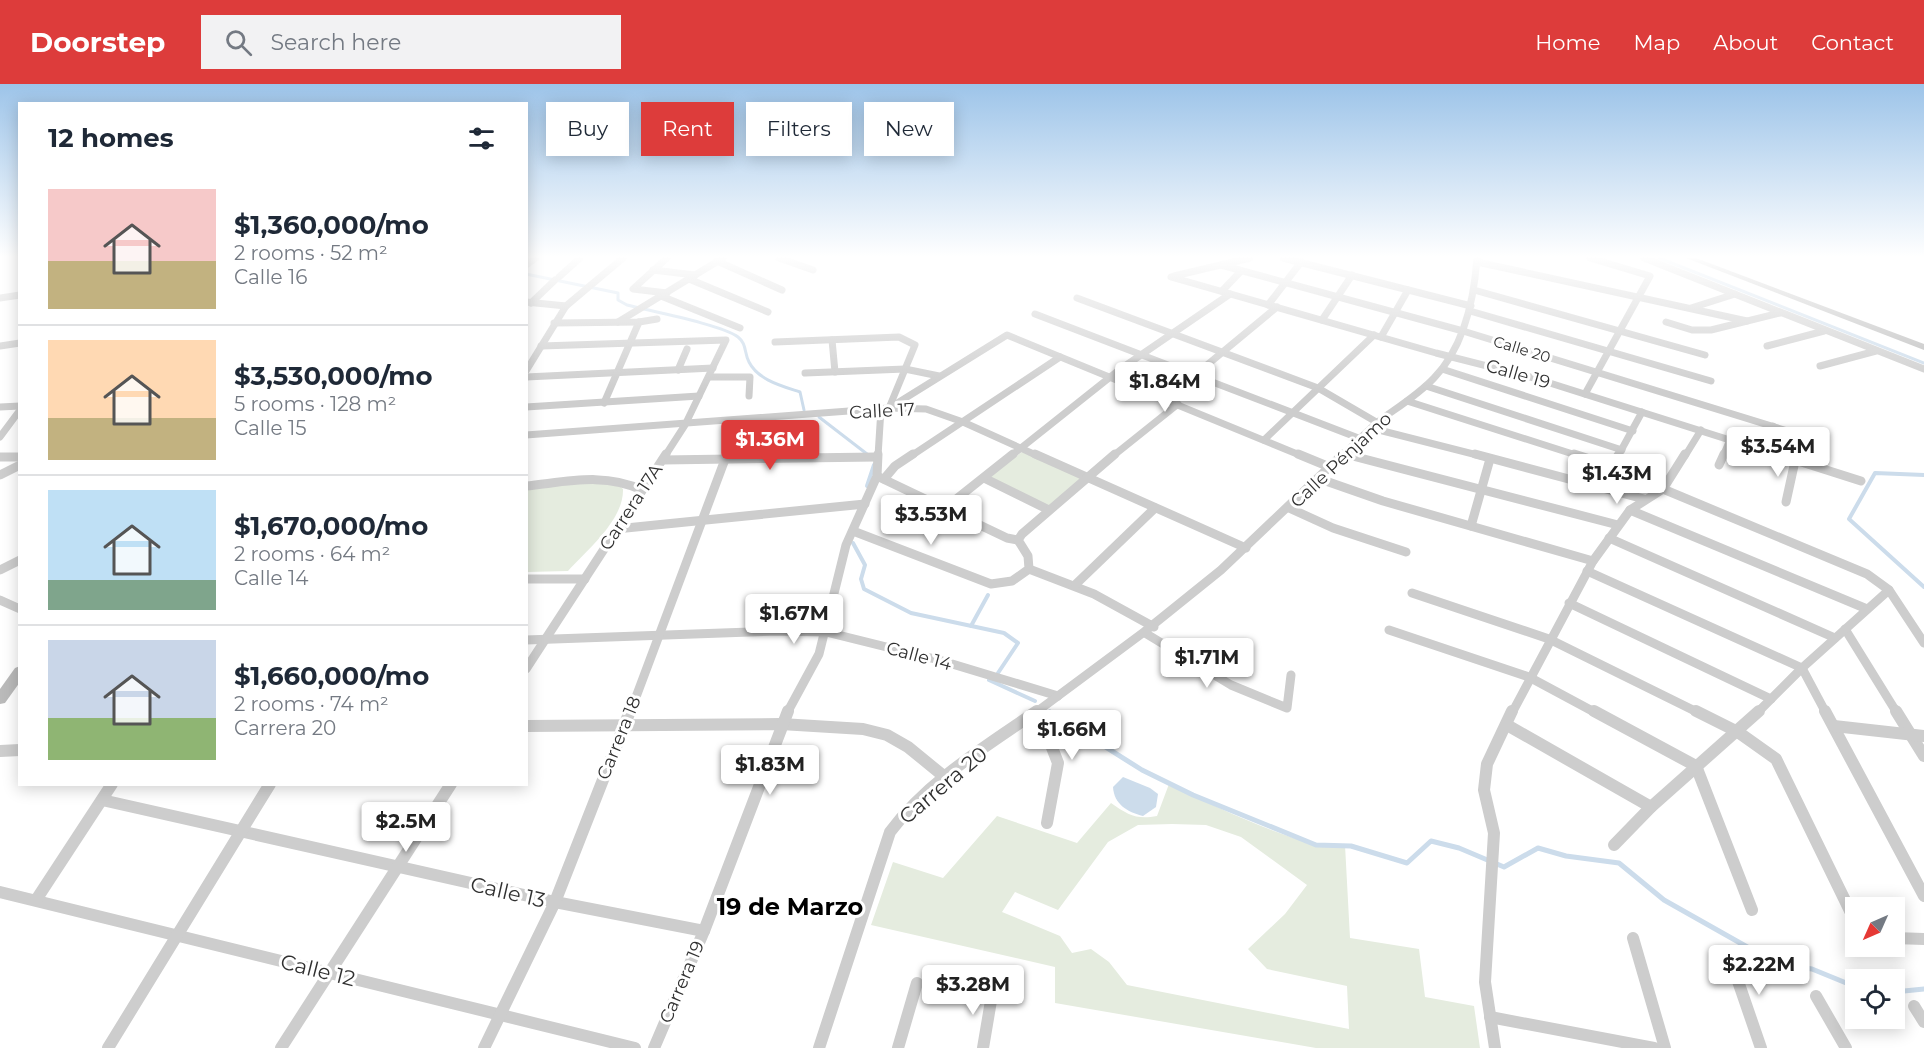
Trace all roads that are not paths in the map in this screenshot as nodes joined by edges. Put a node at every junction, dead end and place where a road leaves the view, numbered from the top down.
1 (529, 303) edge
2 (569, 303) edge
3 (649, 303) edge
4 (684, 303) edge
5 (748, 303) edge
6 (1090, 303) edge
7 (1211, 303) edge
8 (1261, 303) edge
9 (1334, 303) edge
10 (1361, 303) edge
11 (1400, 303) edge
12 (1450, 303) edge
13 (1471, 303) edge
14 (1520, 303) edge
15 (1634, 303) edge
16 (1662, 303) edge
17 (1705, 303) edge
18 (1756, 303) edge
19 (1808, 303) edge
20 (1268, 305) joint
21 (566, 306) junction
22 (1277, 307) junction
23 (1688, 308) junction
24 (1470, 309) junction
25 (768, 312) dead end
26 (1395, 312) junction
27 (1780, 313) junction
28 (1035, 314) dead end
29 (657, 319) dead end
30 (1322, 320) junction
31 (1747, 321) junction
32 (618, 322) junction
33 (639, 322) junction
34 (1666, 322) dead end
35 (554, 323) junction
36 (740, 328) dead end
37 (1463, 331) junction
38 (1618, 331) junction
39 (1824, 331) junction
40 (1170, 333) junction
41 (1378, 336) junction
42 (832, 340) junction
43 (775, 342) dead end
44 (18, 343) edge
45 (630, 345) junction
46 (0, 346) edge
47 (541, 346) junction
48 (1767, 346) dead end
49 (1924, 347) edge
50 (687, 349) dead end
51 (1607, 351) junction
52 (1876, 351) junction
53 (1223, 352) junction
54 (1142, 353) junction
55 (1450, 355) junction
56 (1705, 355) dead end
57 (1060, 357) junction
58 (1820, 366) dead end
59 (528, 367) edge
60 (905, 369) junction
61 (1442, 369) junction
62 (1924, 369) edge
63 (678, 370) junction
64 (1595, 370) junction
65 (835, 372) junction
66 (619, 373) junction
67 (711, 373) junction
68 (805, 373) dead end
69 (1196, 374) junction
70 (939, 376) junction
71 (528, 377) edge
72 (1111, 378) junction
73 (1711, 381) dead end
74 (1426, 386) junction
75 (1318, 388) junction
76 (1585, 394) junction
77 (699, 396) junction
78 (749, 396) dead end
79 (1166, 399) junction
80 (1407, 401) junction
81 (604, 403) junction
82 (1179, 404) junction
83 (0, 407) edge
84 (528, 407) edge
85 (18, 408) edge
86 (885, 409) junction
87 (18, 411) edge
88 (1293, 412) junction
89 (1642, 412) junction
90 (739, 421) junction
91 (963, 422) junction
92 (685, 425) junction
93 (1374, 426) junction
94 (1773, 426) junction
95 (1701, 430) junction
96 (1633, 431) junction
97 (528, 435) edge
98 (0, 437) edge
99 (1361, 438) junction
100 (1264, 440) junction
101 (1730, 440) junction
102 (1820, 441) dead end
103 (1023, 448) junction
104 (1622, 450) junction
105 (1765, 451) junction
106 (1345, 454) junction
107 (0, 457) edge
108 (877, 457) junction
109 (18, 458) edge
110 (725, 458) junction
111 (1490, 459) junction
112 (663, 460) junction
113 (1795, 461) junction
114 (1719, 465) dead end
115 (18, 466) edge
116 (1612, 466) junction
117 (1332, 468) junction
118 (0, 475) edge
119 (881, 477) junction
120 (984, 478) junction
121 (1085, 478) junction
122 (1320, 479) junction
123 (1861, 481) dead end
124 (1598, 485) junction
125 (528, 486) edge
126 (1481, 489) junction
127 (1663, 489) junction
128 (642, 490) junction
129 (1644, 500) junction
130 (1786, 502) dead end
131 (865, 504) junction
132 (945, 508) junction
133 (1155, 508) junction
134 (1289, 508) junction
135 (1049, 510) junction
136 (1630, 510) junction
137 (703, 520) junction
138 (1618, 525) junction
139 (1471, 526) junction
140 (616, 529) junction
141 (854, 531) junction
142 (1609, 538) junction
143 (1018, 540) junction
144 (1246, 548) junction
145 (1406, 552) dead end
146 (18, 561) edge
147 (1593, 561) junction
148 (1029, 569) junction
149 (0, 570) edge
150 (1587, 571) junction
151 (528, 579) edge
152 (585, 579) junction
153 (1076, 584) junction
154 (1889, 590) junction
155 (1412, 593) dead end
156 (0, 600) edge
157 (1569, 603) junction
158 (18, 608) edge
159 (1867, 609) junction
160 (1845, 629) junction
161 (1150, 630) junction
162 (1389, 630) dead end
163 (826, 632) junction
164 (660, 637) junction
165 (1835, 638) junction
166 (1549, 639) junction
167 (528, 640) edge
168 (546, 640) junction
169 (1924, 643) edge
170 (528, 666) edge
171 (1802, 668) junction
172 (1291, 675) dead end
173 (1529, 677) junction
174 (10, 680) edge
175 (1058, 696) junction
176 (0, 699) edge
177 (1770, 699) junction
178 (1024, 721) junction
179 (624, 724) junction
180 (781, 724) junction
181 (1507, 725) junction
182 (528, 726) edge
183 (1834, 726) junction
184 (1738, 732) junction
185 (1911, 735) junction
186 (1924, 736) edge
187 (18, 750) edge
188 (0, 751) edge
189 (1924, 756) edge
190 (1696, 766) junction
191 (946, 778) junction
192 (111, 786) edge
193 (269, 786) edge
194 (449, 786) edge
195 (102, 800) junction
196 (1651, 807) junction
197 (1047, 823) dead end
198 (242, 830) junction
199 (1614, 845) dead end
200 (397, 867) junction
201 (0, 891) edge
202 (1924, 896) edge
203 (36, 900) junction
204 (1845, 900) edge
205 (555, 902) junction
206 (1752, 910) dead end
207 (704, 931) junction
208 (177, 934) junction
209 (1633, 938) dead end
210 (1905, 938) edge
211 (1924, 939) edge
212 (1728, 955) dead end
213 (330, 973) junction
214 (917, 983) dead end
215 (993, 989) dead end
216 (1816, 996) dead end
217 (1914, 1006) dead end
218 (501, 1017) junction
219 (1490, 1017) junction
220 (1924, 1022) edge
221 (108, 1048) edge
222 (280, 1048) edge
223 (484, 1048) edge
224 (635, 1048) edge
225 (654, 1048) edge
226 (819, 1048) edge
227 (898, 1048) edge
228 (983, 1048) edge
229 (1495, 1048) edge
230 (1654, 1048) edge
231 (1665, 1048) edge
232 (1761, 1048) edge
233 (1846, 1048) edge

1 - 21 street
2 - 21 street
3 - 32 street
4 - 36 street
5 - 25 street
6 - 40 street
7 - 40 street
8 - 20 street, Calle 19
9 - 30 street
10 - 26 street, Calle 20
11 - 26 street
12 - 24 street
13 - 24 street, Calle Pénjamo
14 - 38 street
15 - 38 street
16 - 23 street
17 - 23 street
18 - 27 street
19 - 49 main road
20 - 22 street, Calle 19
21 - 35 street
22 - 30 street, Calle 19
22 - 53 street
23 - 31 street
24 - 37 street, Calle Pénjamo
24 - 51 street
26 - 37 street, Calle 20
26 - 41 street
27 - 31 street
27 - 39 street
28 - 54 street
29 - 33 street
30 - 41 street, Calle 19
31 - 34 street
32 - 33 street
32 - 35 street
33 - 45 street
35 - 47 street
37 - 55 street, Calle Pénjamo
37 - 64 street, Calle 20
38 - 51 street
38 - 56 street
39 - 48 street
39 - 52 street
40 - 53 street
40 - 54 street
41 - 55 street, Calle 19
41 - 75 street
42 - 43 street
42 - 60 street, Carrera 19
42 - 65 street
44 - 46 street
45 - 47 street
45 - 66 street
45 - 67 street, Carrera 17A
47 - 59 street
50 - 63 street
51 - 64 street
51 - 73 street
52 - 58 street
52 - 62 street
53 - 69 street
53 - 75 street
54 - 69 street
54 - 72 street
55 - 61 street, Calle Pénjamo
55 - 76 street, Calle 19
57 - 70 street
57 - 72 street
57 - 91 street
60 - 65 street
60 - 70 street
60 - 86 street, Carrera 19
61 - 74 street, Calle Pénjamo
61 - 96 street
63 - 66 street
63 - 67 street
64 - 76 street
64 - 94 street, Calle 20
65 - 68 street
66 - 71 street
66 - 81 street
67 - 77 street, Carrera 17A
67 - 78 street
69 - 79 street
69 - 88 street
70 - 86 street
72 - 79 street
72 - 103 street
74 - 80 street, Calle Pénjamo
74 - 104 street
75 - 88 street
75 - 93 street
76 - 89 street, Calle 19
77 - 81 street
77 - 92 street, Carrera 17A
79 - 82 street
80 - 93 street, Calle Pénjamo
80 - 116 street
81 - 84 street
82 - 100 street
82 - 121 street
83 - 85 street
86 - 90 street, Calle 17
86 - 91 street, Calle 17
86 - 108 street, Carrera 19
87 - 98 street
88 - 99 street
88 - 100 street
89 - 95 street, Calle 19
89 - 96 street
90 - 92 street, Calle 17
90 - 110 street, Carrera 18
91 - 103 street, Calle 17
91 - 119 street
92 - 97 street, Calle 17
92 - 112 street, Carrera 17A
93 - 99 street, Calle Pénjamo
93 - 111 street
94 - 102 street, Calle 20
94 - 105 street
95 - 101 street, Calle 19
95 - 127 street
96 - 104 street
99 - 106 street, Calle Pénjamo
100 - 117 street
101 - 105 street, Calle 19
101 - 114 street
103 - 120 street
103 - 121 street, Calle 17
104 - 116 street
105 - 113 street, Calle 19
106 - 117 street, Calle Pénjamo
106 - 126 street
107 - 109 street
108 - 110 street
108 - 119 street, Carrera 19
110 - 112 street
110 - 137 street, Carrera 18
111 - 124 street
111 - 126 street
112 - 128 street, Carrera 17A
113 - 123 street, Calle 19
113 - 130 street
115 - 118 street
116 - 124 street
117 - 122 street, Calle Pénjamo
119 - 131 street, Carrera 19
119 - 132 street
120 - 132 street
120 - 135 street
121 - 133 street, Calle 17
121 - 135 street
122 - 134 street, Calle Pénjamo
122 - 139 street
124 - 129 street
125 - 128 street
126 - 138 street
126 - 139 street
127 - 129 street
127 - 154 street
128 - 140 street, Carrera 17A
129 - 136 street
131 - 137 street
131 - 141 street, Carrera 19
132 - 143 street
133 - 144 street, Calle 17
133 - 153 street
134 - 144 street, Calle Pénjamo
134 - 145 street
135 - 143 street
136 - 138 street
136 - 159 street
137 - 140 street
137 - 164 street, Carrera 18
138 - 142 street
139 - 147 street
140 - 152 street, Carrera 17A
141 - 148 street
141 - 163 street, Carrera 19
142 - 147 street
142 - 165 street
143 - 148 street
144 - 161 street, Calle Pénjamo
146 - 149 street
147 - 150 street
148 - 153 street
150 - 157 street
150 - 171 street
151 - 152 street
152 - 168 street, Carrera 17A
153 - 161 street
154 - 159 street
154 - 169 street
155 - 166 street
156 - 158 street
157 - 166 street
157 - 177 street
159 - 160 street
160 - 165 street
160 - 185 street
161 - 172 street
161 - 175 street, Carrera 20
162 - 173 street
163 - 164 street, Calle 14
163 - 175 street, Calle 14
163 - 180 street, Carrera 19
164 - 168 street, Calle 14
164 - 179 street, Carrera 18
165 - 171 street
166 - 173 street
166 - 184 street
167 - 168 street, Calle 14
168 - 170 street, Carrera 17A
171 - 177 street
171 - 183 street
173 - 181 street
173 - 190 street
174 - 176 main road
175 - 178 street, Carrera 20
177 - 184 street
178 - 191 street, Carrera 20
178 - 197 street
179 - 180 street
179 - 182 street
179 - 205 street, Carrera 18
180 - 191 street
180 - 207 street, Carrera 19
181 - 196 street
181 - 219 street
183 - 185 street
183 - 202 street
184 - 190 street
184 - 204 street
185 - 186 street
185 - 189 street
187 - 188 street
190 - 196 street
190 - 206 street
191 - 226 street, Carrera 20
192 - 195 street
193 - 198 street
194 - 200 street
195 - 198 street, Calle 13
195 - 203 street
196 - 199 street
198 - 200 street, Calle 13
198 - 208 street
200 - 205 street, Calle 13
200 - 213 street
201 - 203 street, Calle 12
203 - 208 street, Calle 12
205 - 207 street, Calle 13
205 - 218 street, Carrera 18
207 - 225 street, Carrera 19
208 - 213 street, Calle 12
208 - 221 street
209 - 231 street
210 - 211 street
212 - 232 street
213 - 218 street, Calle 12
213 - 222 street
214 - 227 street
215 - 228 street
216 - 233 street
217 - 220 street
218 - 223 street, Carrera 18
218 - 224 street, Calle 12
219 - 229 street
219 - 230 street

